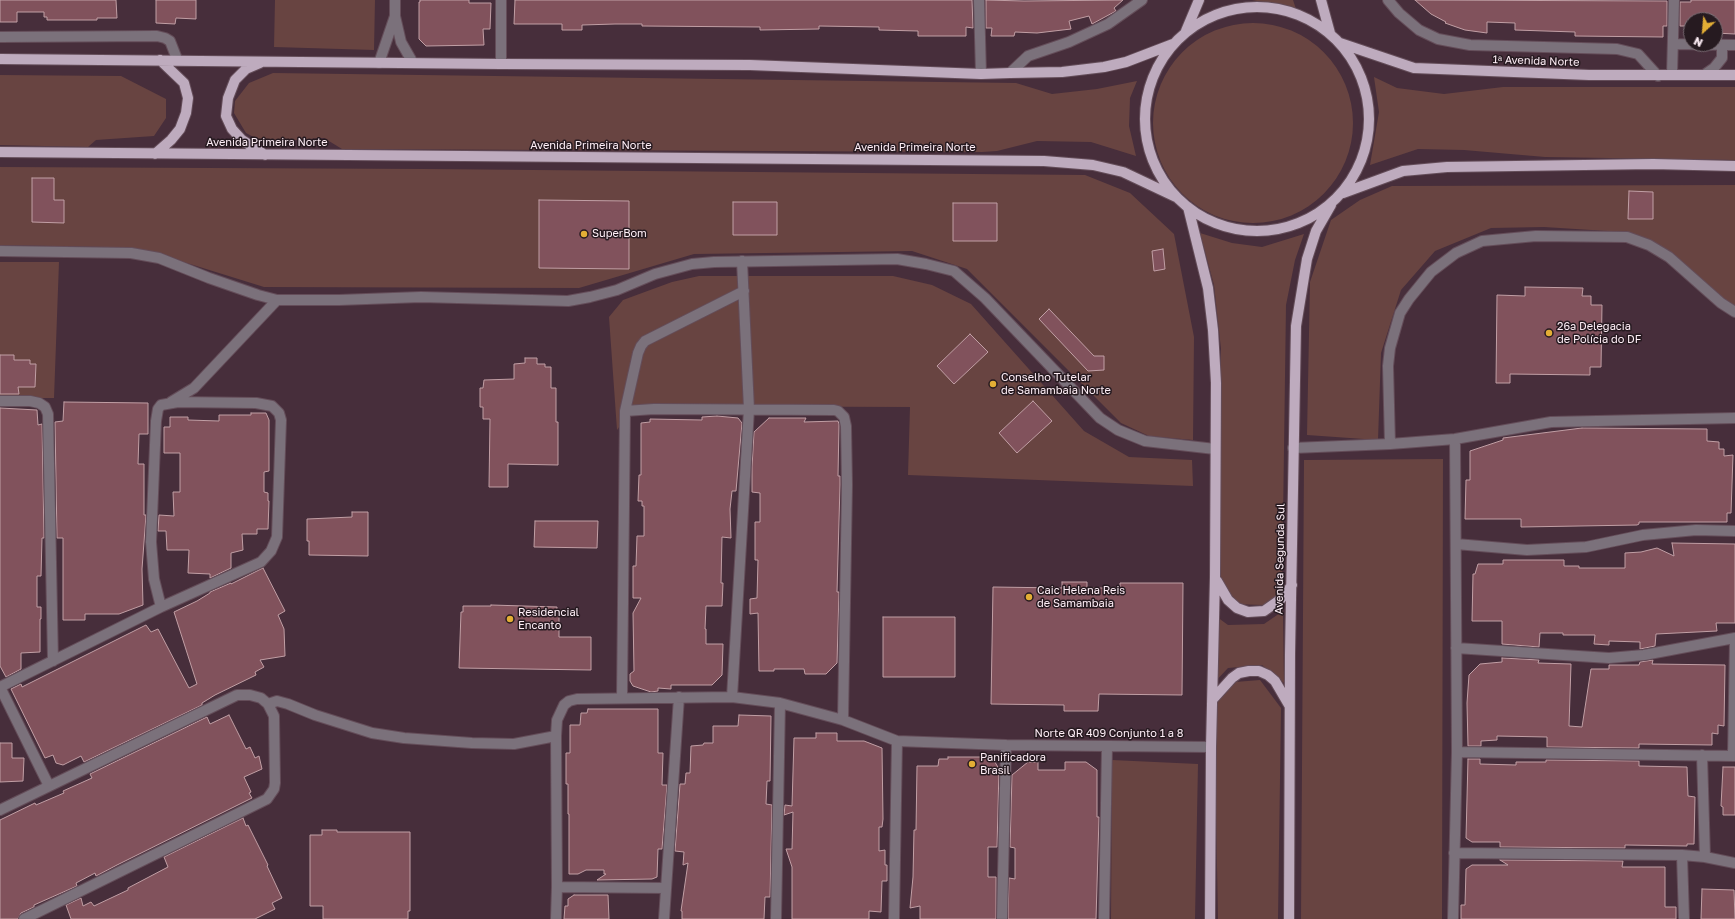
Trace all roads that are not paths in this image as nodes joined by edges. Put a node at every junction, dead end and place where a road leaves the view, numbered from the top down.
1 (395, 0) edge
2 (501, 0) edge
3 (979, 0) edge
4 (1142, 0) edge
5 (1199, 0) edge
6 (1321, 0) edge
7 (1388, 0) edge
8 (1674, 0) edge
9 (395, 16) junction
10 (1186, 31) junction
11 (1330, 33) junction
12 (0, 38) edge
13 (1340, 43) junction
14 (1173, 44) junction
15 (1673, 44) junction
16 (1683, 44) edge
17 (1723, 45) edge
18 (1735, 45) edge
19 (1722, 52) edge
20 (0, 59) edge
21 (176, 59) junction
22 (160, 60) junction
23 (264, 61) junction
24 (413, 62) junction
25 (379, 63) junction
26 (501, 64) junction
27 (1010, 73) junction
28 (981, 74) junction
29 (1672, 75) junction
30 (1704, 75) junction
31 (1735, 75) edge
32 (1658, 76) junction
33 (0, 152) edge
34 (155, 154) junction
35 (265, 155) junction
36 (1735, 166) edge
37 (1343, 193) junction
38 (1176, 197) junction
39 (1331, 205) junction
40 (1188, 208) junction
41 (0, 251) edge
42 (742, 261) junction
43 (744, 291) junction
44 (277, 300) junction
45 (1735, 312) edge
46 (0, 401) edge
47 (169, 403) junction
48 (750, 409) junction
49 (625, 411) junction
50 (1735, 418) edge
51 (1455, 439) junction
52 (1390, 444) junction
53 (1293, 448) junction
54 (1215, 449) junction
55 (1735, 531) edge
56 (1456, 544) junction
57 (1215, 577) junction
58 (1292, 585) junction
59 (161, 607) junction
60 (1735, 638) edge
61 (1456, 648) junction
62 (53, 661) junction
63 (679, 697) junction
64 (732, 697) junction
65 (622, 698) junction
66 (1214, 699) junction
67 (780, 703) junction
68 (268, 704) junction
69 (1290, 706) junction
70 (843, 720) junction
71 (556, 736) junction
72 (897, 741) junction
73 (1006, 745) junction
74 (1107, 746) junction
75 (1211, 747) junction
76 (1457, 752) junction
77 (1702, 756) junction
78 (1734, 756) edge
79 (49, 786) junction
80 (0, 810) edge
81 (1454, 853) junction
82 (1682, 855) junction
83 (1705, 856) junction
84 (1735, 863) edge
85 (557, 887) junction
86 (666, 888) junction
87 (24, 919) edge
88 (556, 919) edge
89 (664, 919) edge
90 (776, 919) edge
91 (894, 919) edge
92 (1002, 919) edge
93 (1104, 919) edge
94 (1210, 919) edge
95 (1289, 919) edge
96 (1453, 919) edge
97 (1684, 919) edge

1 - 9 street
2 - 26 street
3 - 28 street
4 - 27 street
5 - 10 main road
6 - 11 main road
7 - 32 street
8 - 15 street
9 - 24 street
9 - 25 street
10 - 11 main road
10 - 14 main road
11 - 13 main road
12 - 21 street
13 - 32 main road, 1ᵃ Avenida Norte
13 - 37 main road
14 - 27 main road
14 - 38 main road
15 - 16 street
15 - 29 street
17 - 18 street
19 - 30 street
20 - 22 main road
21 - 22 main road
21 - 23 main road
22 - 34 main road
23 - 25 main road
23 - 35 main road
24 - 25 main road
24 - 26 main road
26 - 28 main road
27 - 28 main road
29 - 30 main road, 1ᵃ Avenida Norte
29 - 32 main road, 1ᵃ Avenida Norte
30 - 31 main road, 1ᵃ Avenida Norte
33 - 34 main road, Avenida Primeira Norte
34 - 35 main road, Avenida Primeira Norte
35 - 38 main road, Avenida Primeira Norte
36 - 37 main road
37 - 39 main road
38 - 40 main road
39 - 40 main road
39 - 53 main road, Avenida Segunda Sul
40 - 54 main road
41 - 44 street
42 - 43 street
42 - 44 street
42 - 54 street
43 - 48 street
43 - 49 street
44 - 47 street
45 - 52 street
46 - 62 street
47 - 59 street
47 - 59 street
48 - 49 street
48 - 64 street
48 - 70 street
49 - 65 street
50 - 51 street
51 - 52 street
51 - 56 street
52 - 53 street
53 - 58 main road, Avenida Segunda Sul
54 - 57 main road
55 - 56 street
56 - 61 street
57 - 58 main road
57 - 66 main road
58 - 69 main road, Avenida Segunda Sul
59 - 62 street
60 - 61 street
60 - 78 street
61 - 76 street
62 - 79 street
63 - 64 street, Norte QR 409 Conjunto 1 a 8
63 - 65 street, Norte QR 409 Conjunto 1 a 8
63 - 86 street
64 - 67 street, Norte QR 409 Conjunto 1 a 8
65 - 71 street, Norte QR 409 Conjunto 1 a 8
66 - 69 main road
66 - 75 main road
67 - 70 street, Norte QR 409 Conjunto 1 a 8
67 - 90 street
68 - 71 street
68 - 79 street
68 - 87 street
69 - 95 main road, Avenida Segunda Sul
70 - 72 street, Norte QR 409 Conjunto 1 a 8
71 - 85 street
72 - 73 street, Norte QR 409 Conjunto 1 a 8
72 - 91 street
73 - 74 street, Norte QR 409 Conjunto 1 a 8
73 - 92 street
74 - 75 street, Norte QR 409 Conjunto 1 a 8
74 - 93 street
75 - 94 main road
76 - 77 street
76 - 81 street
77 - 78 street
77 - 83 street
79 - 80 street
81 - 82 street
81 - 96 street
82 - 83 street
82 - 97 street
83 - 84 street
85 - 86 street
85 - 88 street
86 - 89 street

